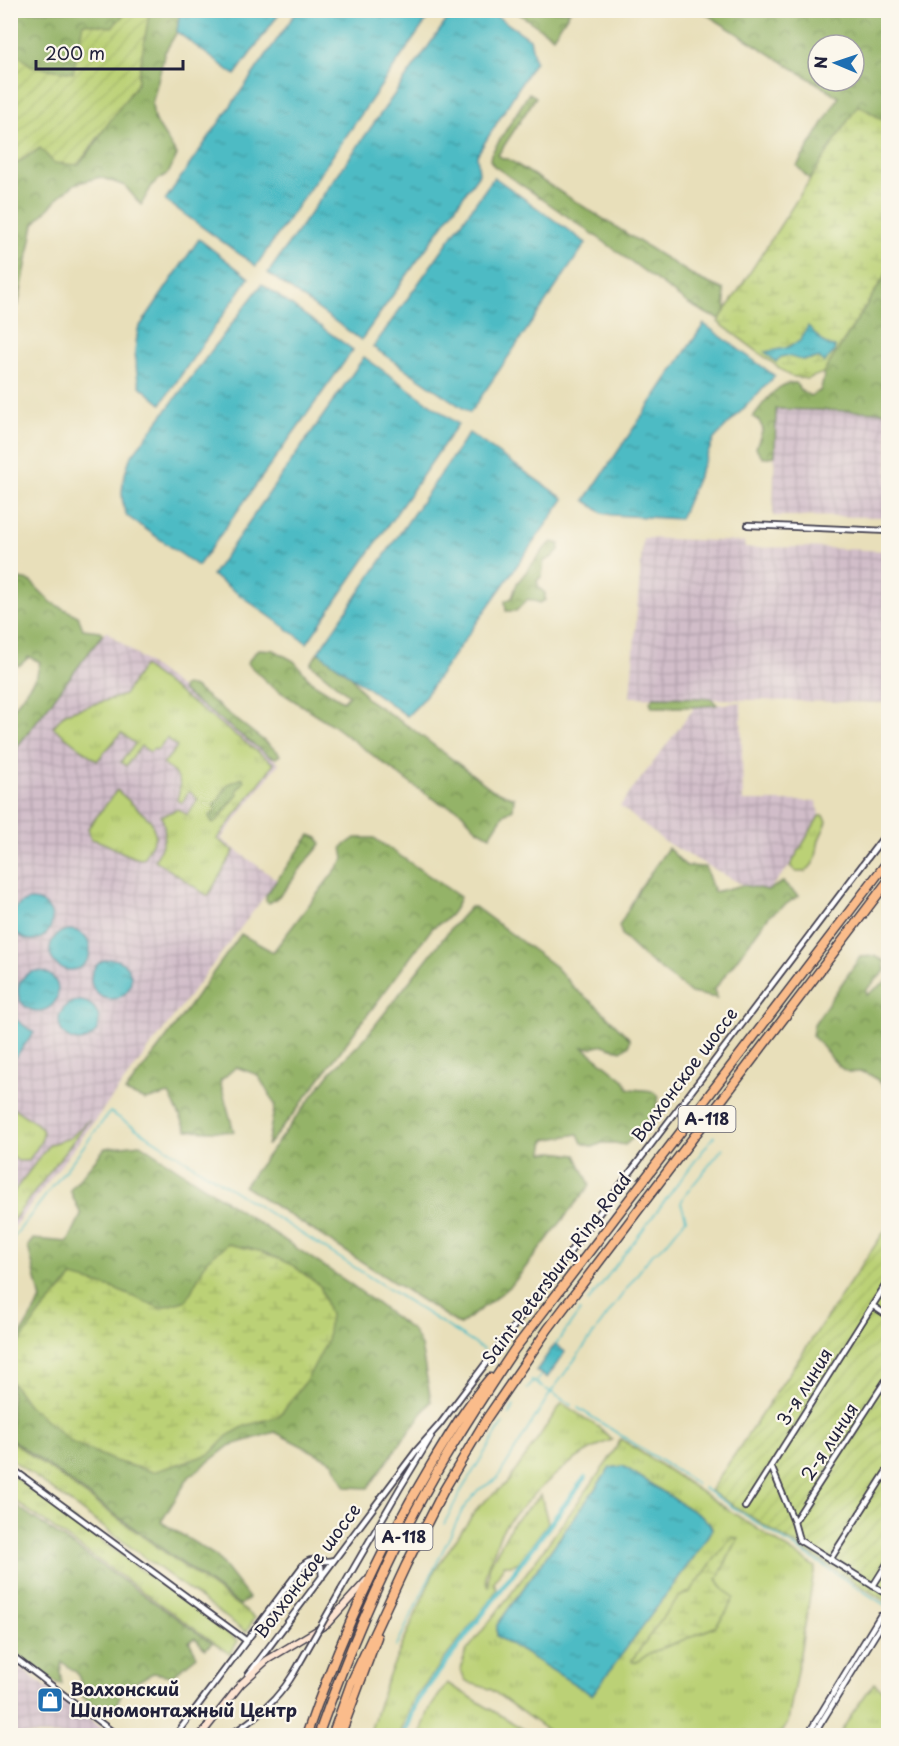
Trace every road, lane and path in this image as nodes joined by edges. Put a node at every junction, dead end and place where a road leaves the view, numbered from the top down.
1 (748, 525) dead end
2 (888, 531) edge
3 (888, 831) edge
4 (888, 861) edge
5 (888, 880) edge
6 (888, 1281) edge
7 (873, 1306) junction
8 (888, 1316) edge
9 (514, 1350) junction
10 (888, 1377) edge
11 (440, 1424) junction
12 (771, 1466) junction
13 (10, 1467) edge
14 (888, 1469) edge
15 (745, 1508) dead end
16 (794, 1522) junction
17 (336, 1558) junction
18 (317, 1560) junction
19 (830, 1560) junction
20 (888, 1562) edge
21 (372, 1574) junction
22 (322, 1577) junction
23 (398, 1581) junction
24 (873, 1586) junction
25 (888, 1595) edge
26 (247, 1641) junction
27 (10, 1654) edge
28 (242, 1684) junction
29 (118, 1736) edge
30 (175, 1736) edge
31 (200, 1736) edge
32 (228, 1736) edge
33 (306, 1736) edge
34 (318, 1736) edge
35 (332, 1736) edge
36 (340, 1736) edge
37 (807, 1736) edge
38 (813, 1736) edge

1 - 2 street
3 - 11 street, Волхонское шоссе
4 - 9 highway, Saint Petersburg Ring Road / А-118
5 - 23 highway, Saint Petersburg Ring Road / А-118
6 - 7 street, 3-я линия
7 - 8 street
7 - 12 street, 3-я линия
9 - 21 highway
9 - 34 highway, Saint Petersburg Ring Road / А-118
10 - 16 street, 2-я линия
11 - 17 street, Волхонское шоссе
11 - 32 street, Волхонское шоссе, bridge
12 - 15 street, 3-я линия
12 - 16 street
13 - 26 street
14 - 19 street
16 - 19 street
17 - 18 street
17 - 22 street, Волхонское шоссе
18 - 22 street
18 - 26 street
19 - 24 street
20 - 24 street
21 - 28 main road
21 - 33 highway
22 - 28 street, Волхонское шоссе
23 - 35 highway, Saint Petersburg Ring Road / А-118
23 - 36 highway
24 - 25 street
26 - 30 street
27 - 29 street
28 - 31 main road, Волхонское шоссе
37 - 38 street

